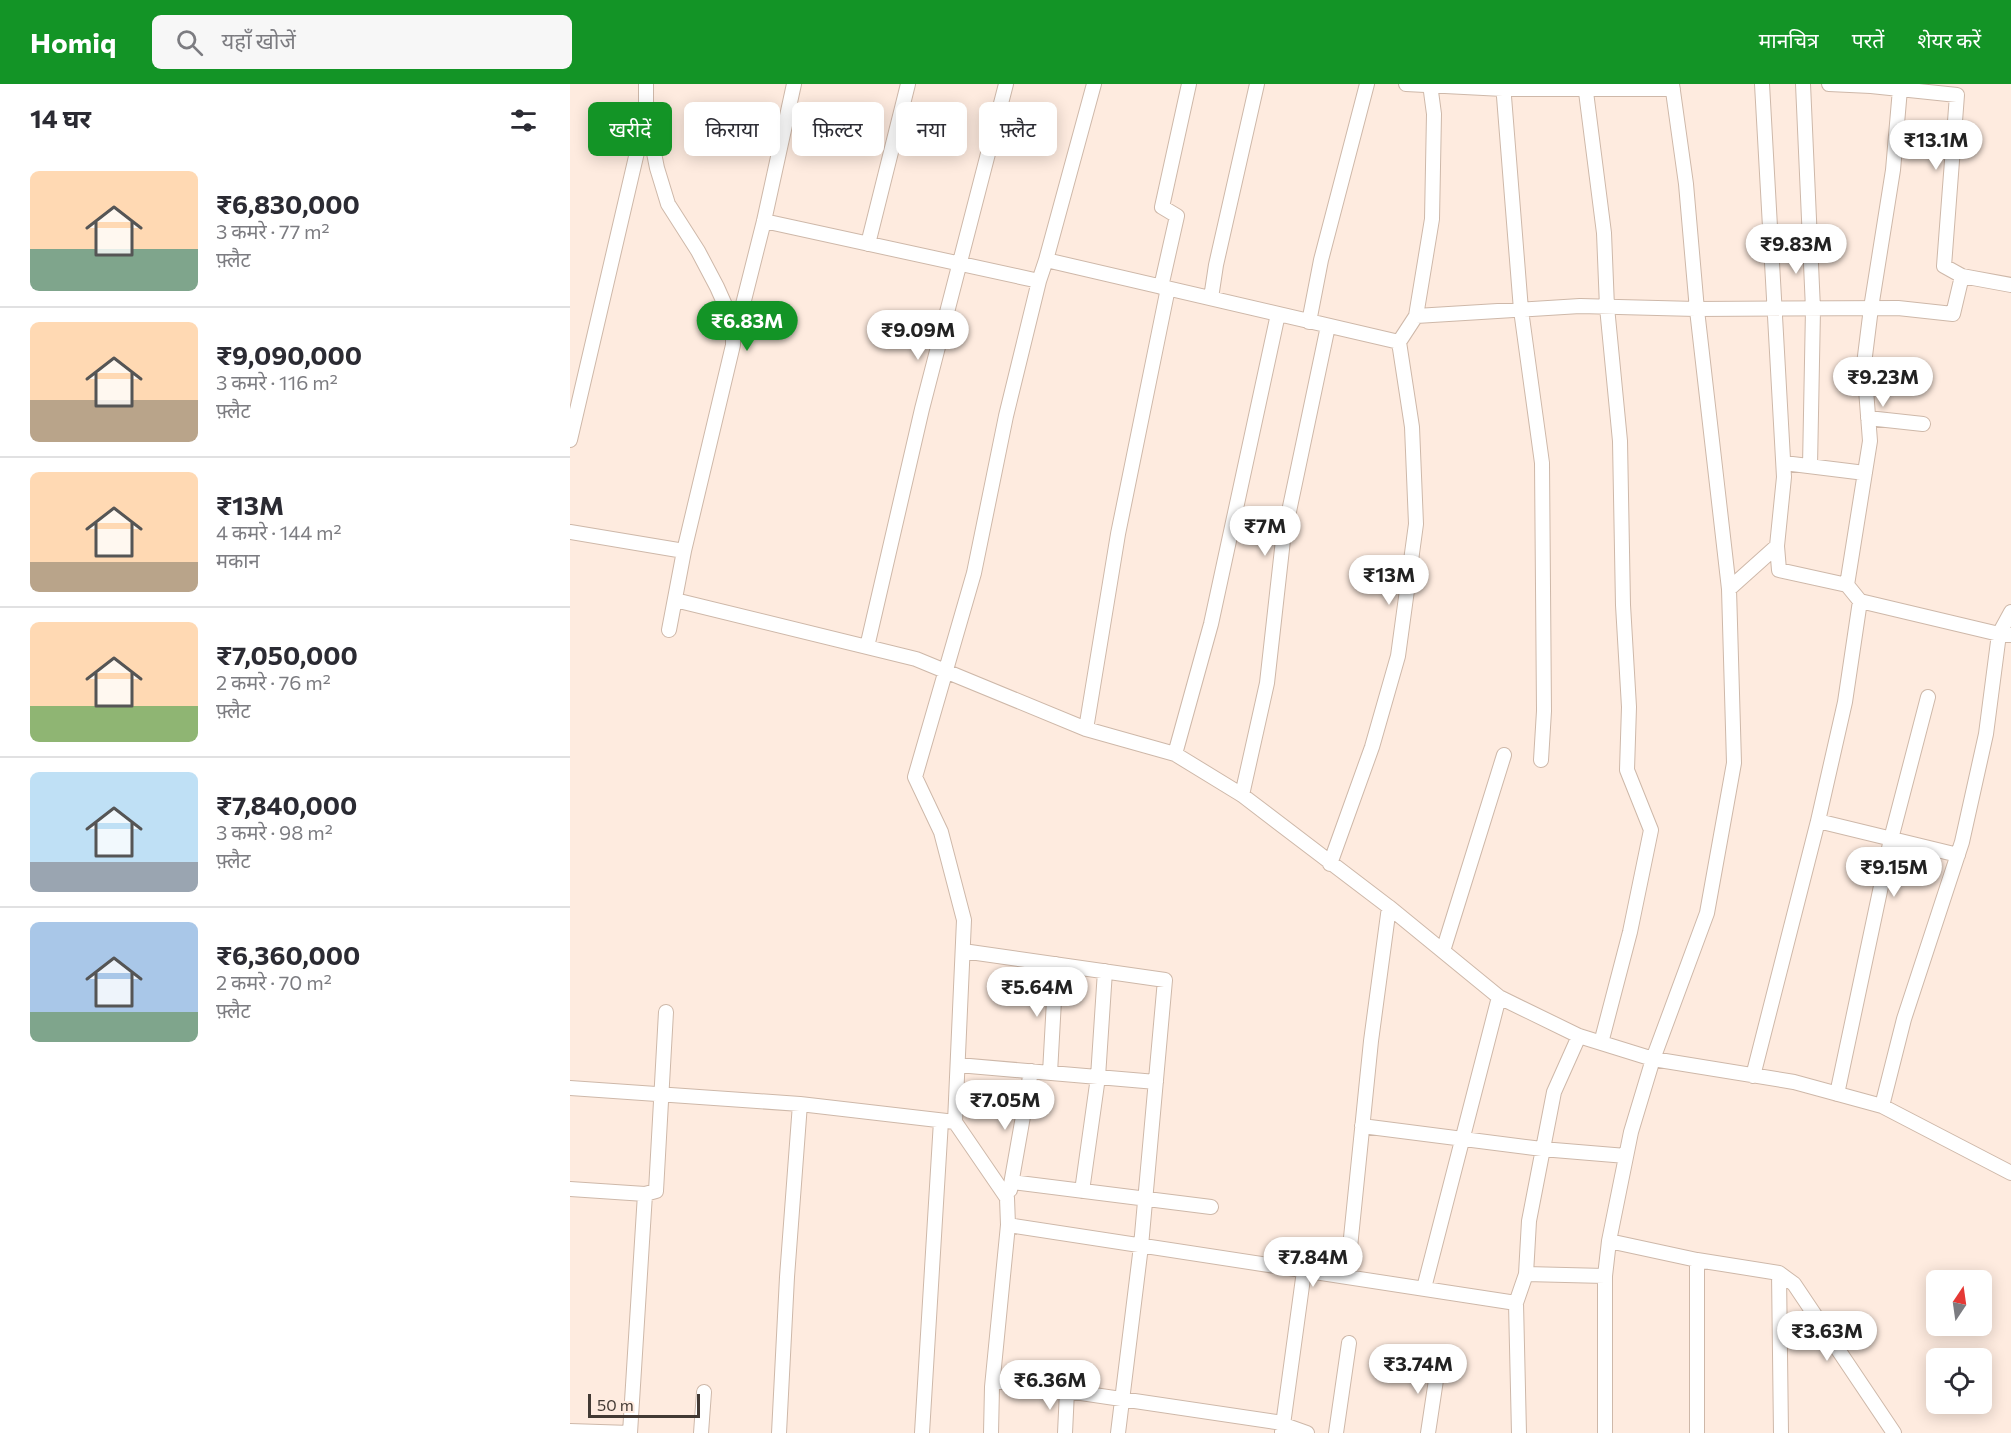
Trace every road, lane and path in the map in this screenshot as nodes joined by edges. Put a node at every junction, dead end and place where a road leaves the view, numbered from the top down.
1 (646, 84) edge
2 (794, 84) edge
3 (908, 84) edge
4 (1006, 84) edge
5 (1094, 84) edge
6 (1189, 84) edge
7 (1257, 84) edge
8 (1367, 84) edge
9 (1407, 84) edge
10 (1762, 84) edge
11 (1803, 84) edge
12 (1829, 84) edge
13 (1430, 85) edge
14 (1872, 85) edge
15 (1503, 86) edge
16 (1584, 87) edge
17 (1673, 87) edge
18 (1926, 88) edge
19 (1900, 89) junction
20 (1962, 90) edge
21 (646, 102) edge
22 (636, 156) edge
23 (655, 156) edge
24 (764, 221) junction
25 (868, 243) junction
26 (1046, 260) junction
27 (959, 264) junction
28 (1962, 276) junction
29 (1039, 281) junction
30 (2011, 285) edge
31 (1164, 288) junction
32 (1211, 298) junction
33 (1607, 307) junction
34 (1871, 308) junction
35 (1696, 309) junction
36 (1774, 309) junction
37 (1813, 309) junction
38 (1521, 310) junction
39 (1278, 314) junction
40 (1416, 316) junction
41 (1309, 322) junction
42 (1328, 326) junction
43 (1398, 342) junction
44 (733, 345) junction
45 (1868, 417) junction
46 (1923, 424) dead end
47 (570, 440) edge
48 (1784, 463) junction
49 (1810, 466) junction
50 (1865, 473) junction
51 (570, 532) edge
52 (1777, 546) junction
53 (684, 551) junction
54 (1847, 585) junction
55 (1729, 589) junction
56 (675, 600) junction
57 (1860, 601) junction
58 (2011, 612) edge
59 (669, 630) dead end
60 (2005, 635) edge
61 (867, 647) junction
62 (946, 672) junction
63 (1928, 697) dead end
64 (1086, 729) junction
65 (1175, 754) junction
66 (1504, 755) dead end
67 (1541, 760) dead end
68 (1242, 795) junction
69 (1818, 821) junction
70 (1891, 839) junction
71 (1958, 855) junction
72 (1330, 864) junction
73 (1389, 907) junction
74 (963, 951) junction
75 (1443, 951) junction
76 (1056, 964) junction
77 (1105, 971) junction
78 (1499, 997) junction
79 (666, 1012) dead end
80 (1579, 1036) junction
81 (1601, 1043) junction
82 (1653, 1059) junction
83 (957, 1065) junction
84 (1031, 1071) junction
85 (1050, 1073) junction
86 (1753, 1076) junction
87 (1098, 1077) junction
88 (1156, 1082) junction
89 (570, 1088) edge
90 (1837, 1094) junction
91 (661, 1095) junction
92 (800, 1104) junction
93 (1882, 1106) junction
94 (948, 1121) junction
95 (1362, 1126) junction
96 (1462, 1138) junction
97 (1542, 1149) junction
98 (1626, 1156) junction
99 (2011, 1173) edge
100 (1012, 1182) junction
101 (570, 1189) edge
102 (1082, 1191) junction
103 (645, 1194) junction
104 (1007, 1198) junction
105 (1145, 1199) junction
106 (1211, 1207) dead end
107 (1008, 1225) junction
108 (1609, 1241) junction
109 (1141, 1246) junction
110 (1697, 1260) junction
111 (1304, 1271) junction
112 (1779, 1273) junction
113 (1526, 1274) junction
114 (1605, 1276) junction
115 (1347, 1277) junction
116 (1424, 1288) junction
117 (1516, 1303) junction
118 (1349, 1343) dead end
119 (1439, 1360) dead end
120 (993, 1380) junction
121 (1067, 1391) junction
122 (704, 1392) dead end
123 (1122, 1399) junction
124 (1283, 1429) edge
125 (570, 1431) edge
126 (609, 1432) edge
127 (630, 1433) edge
128 (701, 1433) edge
129 (779, 1433) edge
130 (922, 1433) edge
131 (991, 1433) edge
132 (1065, 1433) edge
133 (1118, 1433) edge
134 (1307, 1433) edge
135 (1336, 1433) edge
136 (1428, 1433) edge
137 (1519, 1433) edge
138 (1605, 1433) edge
139 (1697, 1433) edge
140 (1781, 1433) edge
141 (1894, 1433) edge

1 - 21 street
2 - 24 street
3 - 25 street
4 - 27 street
5 - 26 street
6 - 31 street
7 - 32 street
8 - 41 street
9 - 13 street
10 - 36 street
11 - 37 street
12 - 14 street
13 - 15 street
13 - 40 street
14 - 19 street
15 - 16 street
15 - 38 street
16 - 17 street
16 - 33 street
17 - 35 street
18 - 19 street
18 - 20 street
19 - 34 street
20 - 28 street
22 - 47 street
23 - 44 street
24 - 25 street
24 - 44 street
25 - 27 street
26 - 29 street
26 - 31 street
27 - 29 street
27 - 61 street
28 - 30 street
28 - 34 street
29 - 62 street
31 - 32 street
31 - 64 street
32 - 39 street
33 - 35 street
33 - 38 street
33 - 81 street
34 - 37 street
34 - 45 street
35 - 36 street
35 - 55 street
36 - 37 street
36 - 48 street
37 - 49 street
38 - 40 street
38 - 67 street
39 - 41 street
39 - 65 street
40 - 43 street
41 - 42 street
42 - 43 street
42 - 68 street
43 - 72 street
44 - 53 street
45 - 46 street
45 - 50 street
48 - 49 street
48 - 52 street
49 - 50 street
50 - 54 street
51 - 53 street
52 - 54 street
52 - 55 street
53 - 56 street
54 - 57 street
55 - 82 street
56 - 59 street
56 - 61 street
57 - 60 street
57 - 69 street
58 - 60 street
60 - 71 street
61 - 62 street
62 - 64 street
62 - 74 street
63 - 70 street
64 - 65 street
65 - 68 street
66 - 75 street
68 - 72 street
69 - 70 street
69 - 86 street
70 - 71 street
70 - 90 street
71 - 93 street
72 - 73 street
73 - 75 street
73 - 95 street
74 - 76 street
74 - 83 street
75 - 78 street
76 - 77 street
76 - 85 street
77 - 87 street
77 - 88 street
78 - 80 street
78 - 96 street
79 - 91 street
80 - 81 street
80 - 97 street
81 - 82 street
82 - 86 street
82 - 98 street
83 - 84 street
83 - 94 street
84 - 85 street
84 - 100 street
85 - 87 street
86 - 90 street
87 - 88 street
87 - 102 street
88 - 105 street
89 - 91 street
90 - 93 street
91 - 92 street
91 - 103 street
92 - 94 street
92 - 129 street
93 - 99 street
94 - 104 street
94 - 130 street
95 - 96 street
95 - 115 street
96 - 97 street
96 - 116 street
97 - 98 street
97 - 113 street
98 - 108 street
100 - 102 street
100 - 104 street
101 - 103 street
102 - 105 street
103 - 127 street
104 - 107 street
105 - 106 street
105 - 109 street
107 - 109 street
107 - 120 street
108 - 110 street
108 - 114 street
109 - 111 street
109 - 123 street
110 - 112 street
110 - 139 street
111 - 115 street
111 - 124 street
112 - 140 street
112 - 141 street
113 - 114 street
113 - 117 street
114 - 138 street
115 - 116 street
116 - 117 street
117 - 137 street
118 - 135 street
119 - 136 street
120 - 121 street
120 - 131 street
121 - 123 street
121 - 132 street
122 - 128 street
123 - 124 street
123 - 133 street
124 - 134 street
125 - 126 street
126 - 127 street

